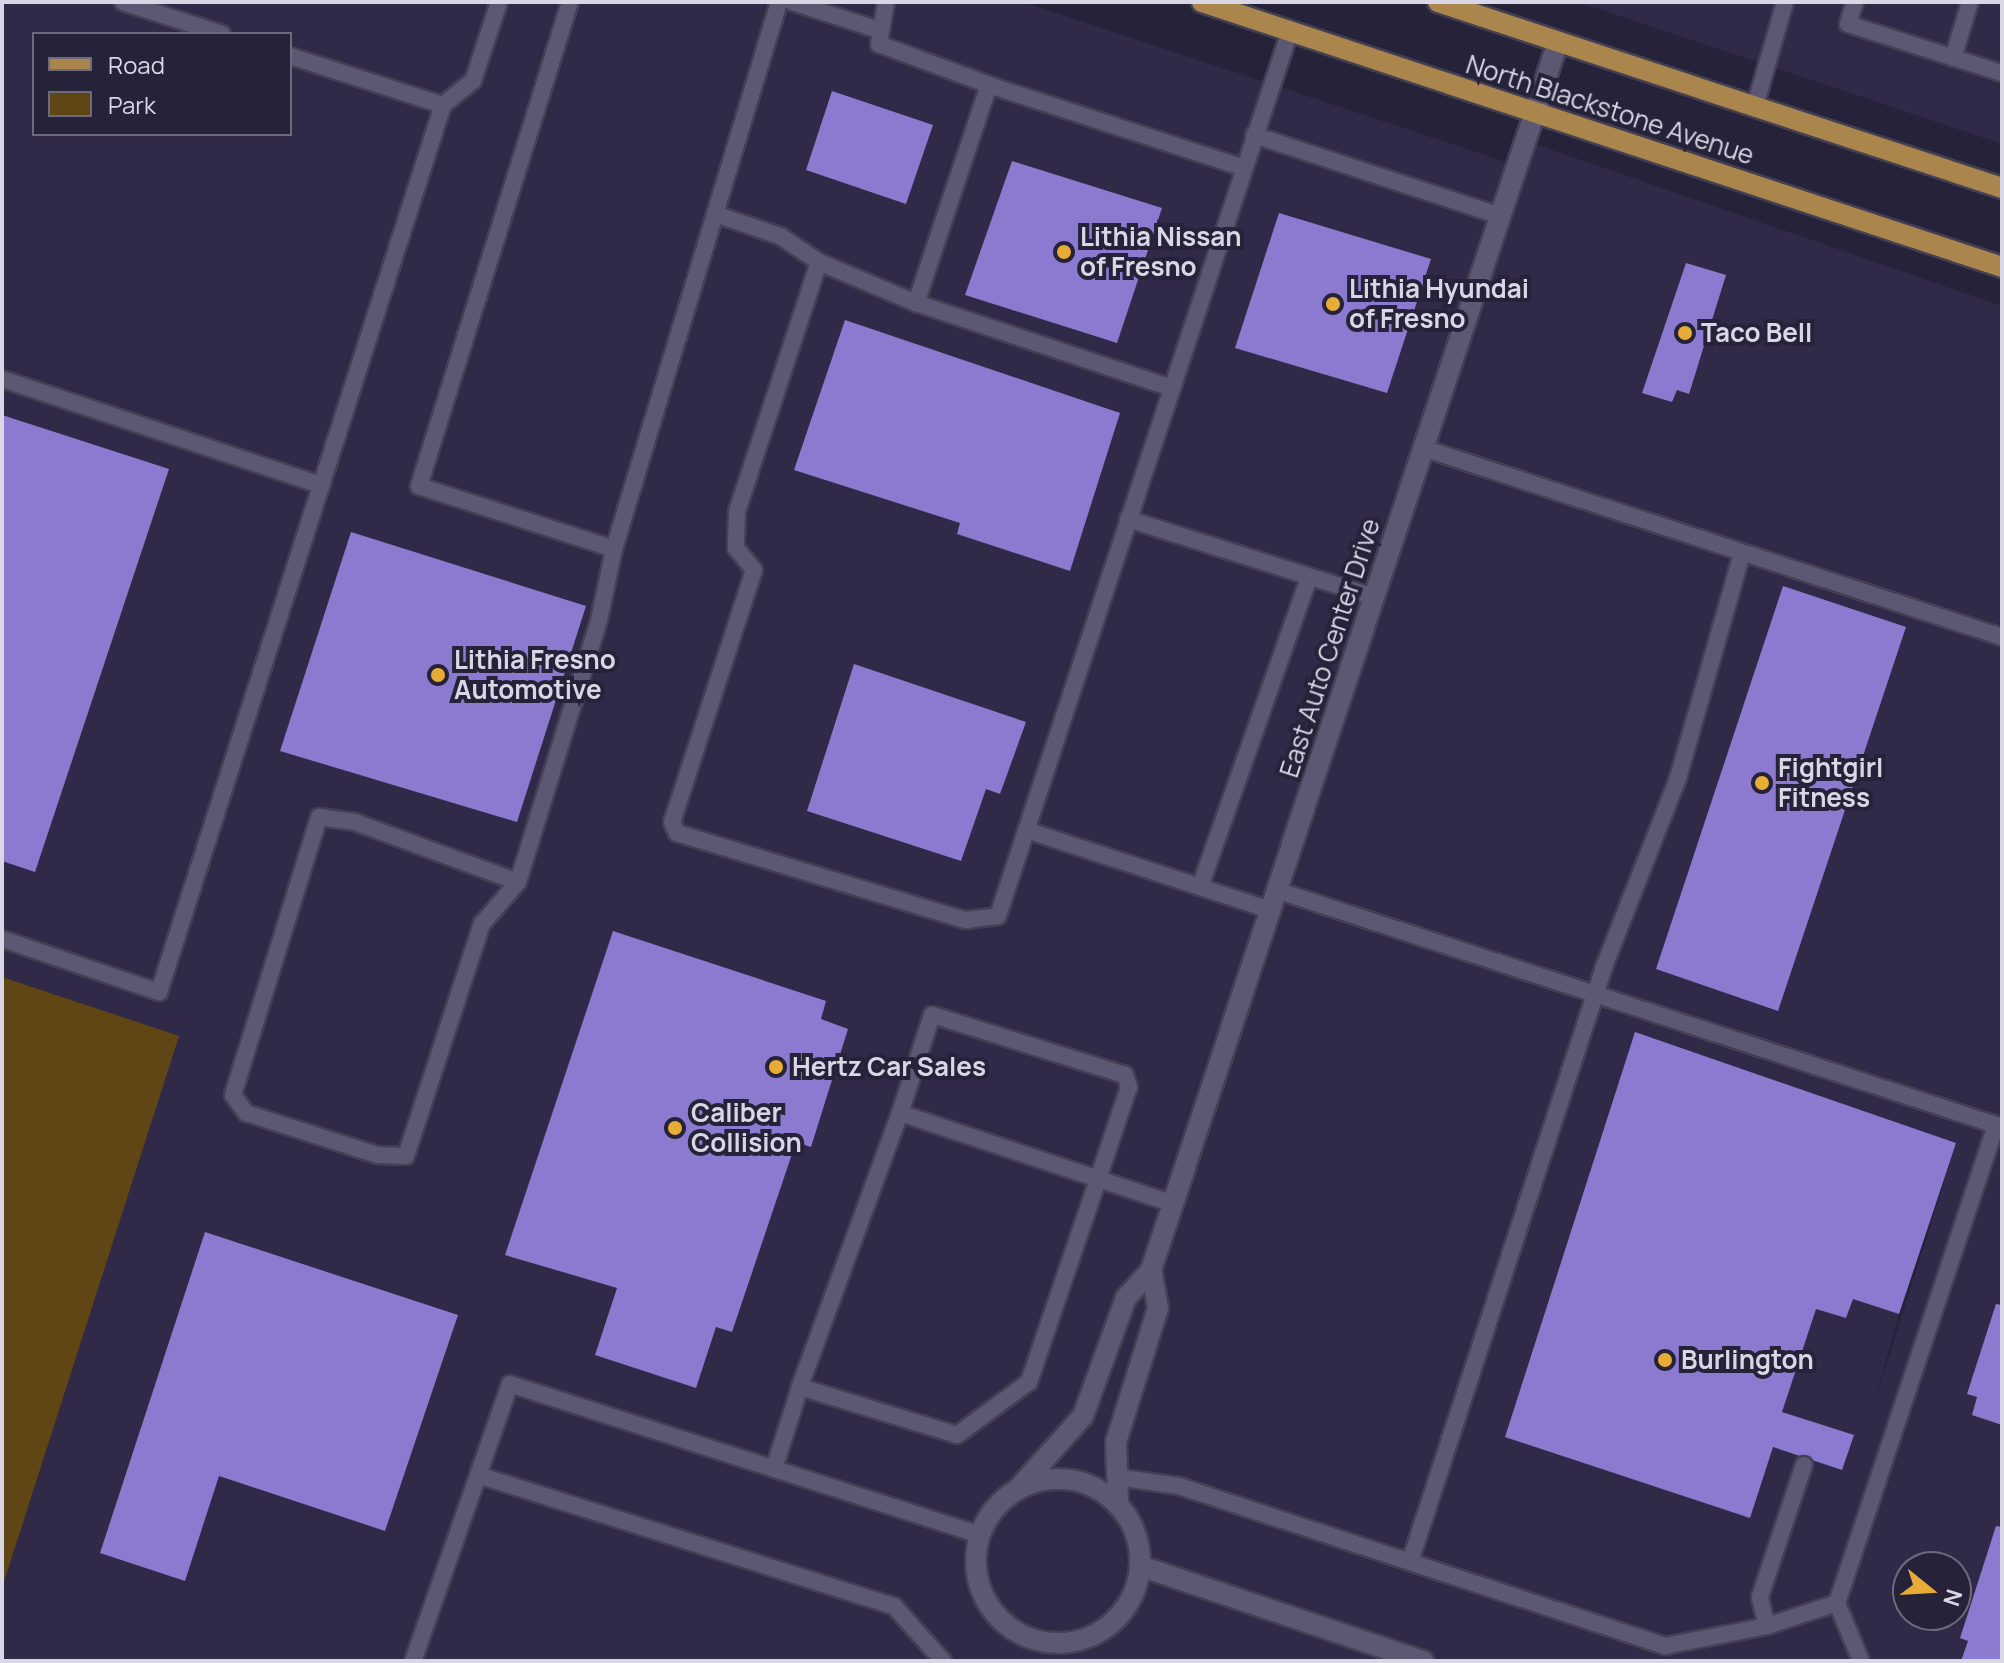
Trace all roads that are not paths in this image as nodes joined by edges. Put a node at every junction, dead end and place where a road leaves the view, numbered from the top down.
1 (126, 2) edge
2 (499, 2) edge
3 (570, 2) edge
4 (779, 2) edge
5 (792, 2) edge
6 (886, 2) edge
7 (1202, 2) edge
8 (1438, 2) edge
9 (1785, 2) edge
10 (1855, 2) edge
11 (1970, 2) edge
12 (1472, 7) edge
13 (879, 30) junction
14 (1290, 31) junction
15 (216, 32) edge
16 (1558, 42) junction
17 (292, 57) edge
18 (1953, 58) junction
19 (2002, 73) edge
20 (989, 85) junction
21 (443, 105) junction
22 (1755, 106) junction
23 (1535, 112) junction
24 (1254, 135) junction
25 (1244, 168) junction
26 (2002, 188) edge
27 (715, 214) junction
28 (1501, 216) junction
29 (819, 262) junction
30 (2002, 267) edge
31 (916, 303) junction
32 (2, 379) edge
33 (1171, 388) junction
34 (1423, 448) junction
35 (321, 485) junction
36 (1128, 519) junction
37 (614, 549) junction
38 (1742, 553) junction
39 (1309, 577) junction
40 (1374, 597) junction
41 (2002, 637) edge
42 (1026, 830) junction
43 (518, 882) junction
44 (1200, 887) junction
45 (1276, 890) junction
46 (1270, 910) junction
47 (2, 939) edge
48 (1595, 995) junction
49 (2002, 1108) edge
50 (900, 1113) junction
51 (1999, 1126) edge
52 (1098, 1179) junction
53 (1173, 1204) junction
54 (1151, 1270) junction
55 (800, 1387) junction
56 (1804, 1465) dead end
57 (774, 1469) junction
58 (478, 1475) junction
59 (1117, 1477) junction
60 (1019, 1488) junction
61 (1118, 1505) junction
62 (980, 1535) junction
63 (1410, 1562) junction
64 (1140, 1566) junction
65 (1837, 1603) junction
66 (1767, 1626) junction
67 (413, 1661) edge
68 (943, 1661) edge
69 (1423, 1661) edge
70 (1861, 1661) edge

1 - 15 lane
2 - 21 lane
3 - 37 lane
4 - 27 lane
5 - 13 lane
6 - 13 lane
7 - 14 main road, North Blackstone Avenue
8 - 12 main road, North Blackstone Avenue
9 - 22 lane
10 - 18 lane
11 - 18 lane
12 - 16 main road, North Blackstone Avenue
13 - 20 lane
14 - 23 main road, North Blackstone Avenue
14 - 24 lane
16 - 22 main road, North Blackstone Avenue
16 - 23 street, East Auto Center Drive
17 - 21 lane
18 - 19 lane
20 - 25 lane
20 - 31 lane
21 - 35 lane
22 - 26 main road, North Blackstone Avenue
23 - 28 street, East Auto Center Drive
23 - 30 main road, North Blackstone Avenue
24 - 25 lane
24 - 28 lane
25 - 33 lane
27 - 29 lane
27 - 37 lane
28 - 34 street, East Auto Center Drive
29 - 31 lane
29 - 42 lane
31 - 33 lane
32 - 35 lane
33 - 36 lane
34 - 38 lane
34 - 40 street, East Auto Center Drive
35 - 47 lane
36 - 39 lane
36 - 42 lane
37 - 43 lane
38 - 41 lane
38 - 48 lane
39 - 40 lane
39 - 44 lane
40 - 45 street, East Auto Center Drive
42 - 44 lane
43 - 43 lane
44 - 46 lane
45 - 46 street, East Auto Center Drive
45 - 48 lane
46 - 53 street, East Auto Center Drive
48 - 51 lane
48 - 63 lane
49 - 51 lane
50 - 52 lane
50 - 52 lane
50 - 55 lane
51 - 65 lane
52 - 53 lane
52 - 55 lane
53 - 54 street, East Auto Center Drive
54 - 59 street, East Auto Center Drive
54 - 60 street, East Auto Center Drive
55 - 57 lane
56 - 66 lane
57 - 58 lane
57 - 62 lane
58 - 67 lane
58 - 68 lane
59 - 61 street, East Auto Center Drive
59 - 63 lane
60 - 61 street
60 - 62 street
61 - 64 street
62 - 64 street
63 - 66 lane
64 - 69 street
65 - 66 lane
65 - 70 lane

